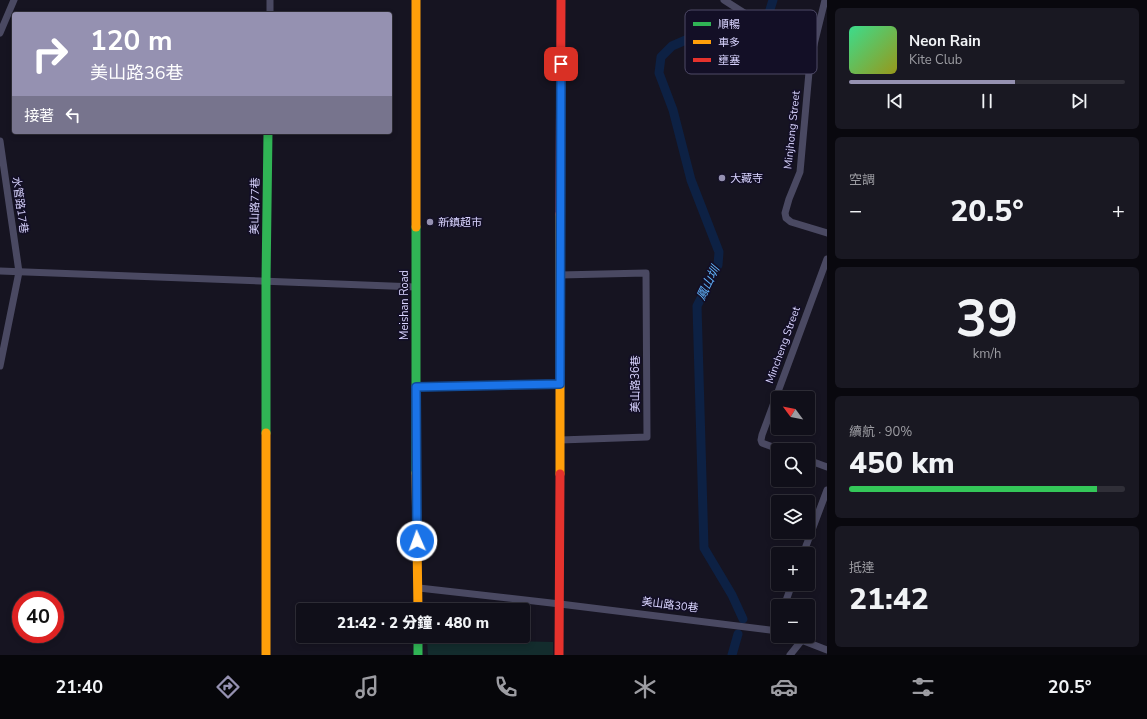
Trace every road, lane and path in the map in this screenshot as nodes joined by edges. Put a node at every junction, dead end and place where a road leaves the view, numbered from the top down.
1 (14, 0) edge
2 (270, 0) edge
3 (416, 0) edge
4 (561, 0) edge
5 (724, 0) edge
6 (825, 0) edge
7 (740, 10) edge
8 (270, 12) edge
9 (817, 32) edge
10 (0, 33) edge
11 (809, 74) edge
12 (268, 134) edge
13 (0, 141) edge
14 (827, 232) edge
15 (827, 259) edge
16 (0, 271) edge
17 (19, 272) junction
18 (560, 275) junction
19 (266, 281) junction
20 (416, 287) junction
21 (0, 366) edge
22 (560, 384) junction
23 (416, 387) junction
24 (560, 440) junction
25 (771, 446) edge
26 (815, 463) edge
27 (827, 467) edge
28 (827, 490) edge
29 (806, 547) edge
30 (418, 588) junction
31 (418, 603) edge
32 (560, 604) junction
33 (771, 630) edge
34 (418, 643) edge
35 (800, 643) edge
36 (810, 643) edge
37 (827, 650) edge
38 (266, 655) edge
39 (418, 655) edge
40 (559, 655) edge
41 (790, 655) edge

1 - 10 street
2 - 8 street
3 - 20 street, Meishan Road
4 - 18 street
5 - 7 street
6 - 9 street, Minjhong Street
11 - 14 street, Minjhong Street
12 - 19 street, 美山路77巷
13 - 17 street, 水管路17巷
15 - 25 street, Mincheng Street
16 - 17 street
17 - 19 street
17 - 21 street, 水管路17巷
18 - 22 street
18 - 24 street, 美山路36巷
19 - 20 street
19 - 38 street, 美山路77巷
20 - 23 street, Meishan Road
22 - 23 street
22 - 24 street
23 - 30 street, Meishan Road
24 - 32 street
26 - 27 street
28 - 29 street
30 - 31 street, Meishan Road
30 - 32 street, 美山路30巷
32 - 33 street, 美山路30巷
32 - 40 street
34 - 39 street
35 - 41 street
36 - 37 street

